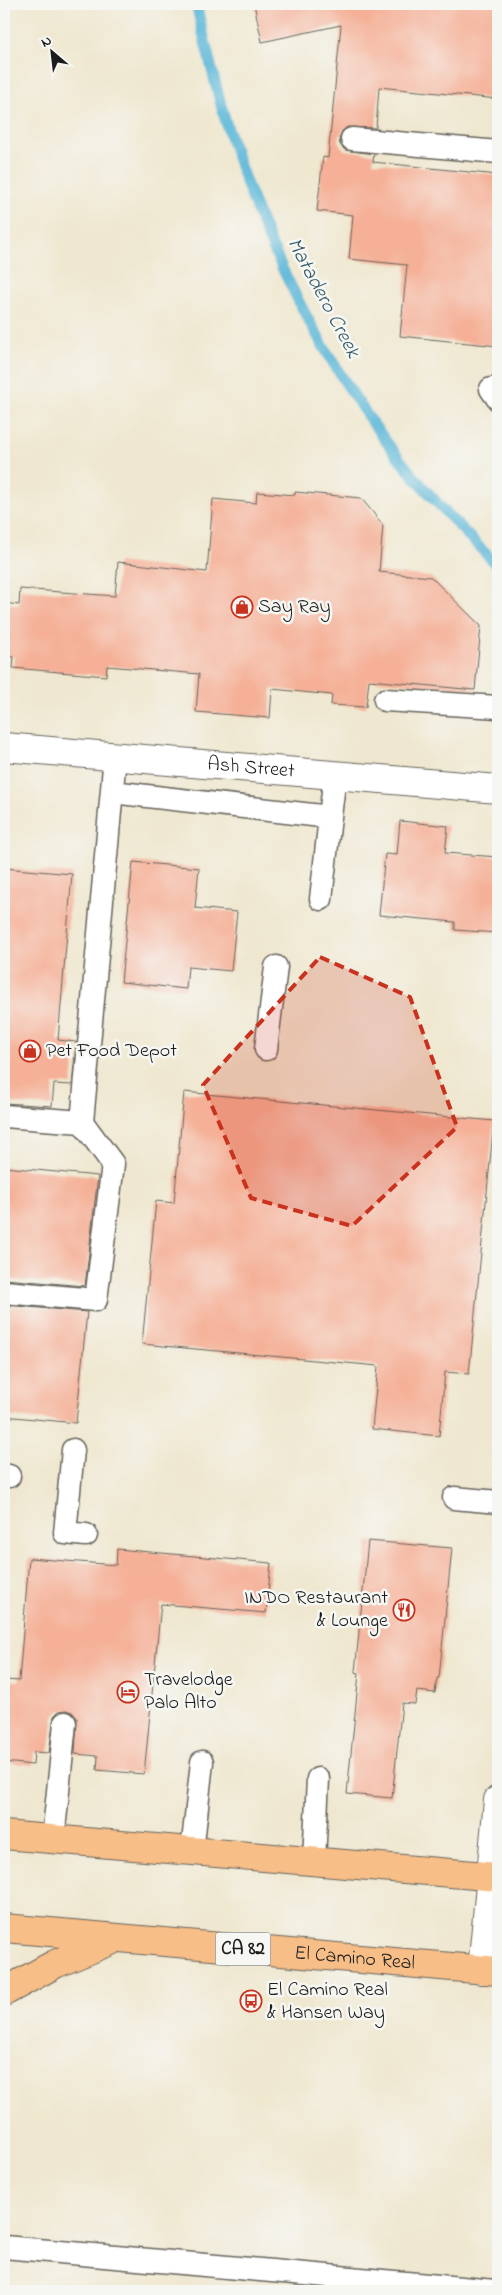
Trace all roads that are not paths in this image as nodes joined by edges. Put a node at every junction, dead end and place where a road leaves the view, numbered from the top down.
1 (352, 139) dead end
2 (498, 152) edge
3 (385, 700) dead end
4 (498, 707) edge
5 (4, 747) edge
6 (115, 756) junction
7 (335, 775) junction
8 (498, 789) edge
9 (112, 792) junction
10 (330, 817) junction
11 (321, 899) dead end
12 (276, 967) dead end
13 (266, 1049) dead end
14 (4, 1116) edge
15 (82, 1122) junction
16 (4, 1292) edge
17 (73, 1450) dead end
18 (454, 1498) dead end
19 (498, 1502) edge
20 (86, 1535) dead end
21 (65, 1724) dead end
22 (202, 1762) dead end
23 (318, 1779) dead end
24 (498, 1800) edge
25 (4, 1835) edge
26 (53, 1840) junction
27 (192, 1852) junction
28 (314, 1861) junction
29 (495, 1877) edge
30 (4, 1928) edge
31 (118, 1938) junction
32 (490, 1970) edge
33 (4, 1992) edge
34 (4, 2247) edge
35 (495, 2291) edge

1 - 2 lane
3 - 4 lane
5 - 6 street, Ash Street
6 - 7 street, Ash Street
6 - 9 lane
7 - 8 street, Ash Street
7 - 10 lane
9 - 10 lane
9 - 15 lane
10 - 11 lane
12 - 13 lane
14 - 15 lane
15 - 16 lane
17 - 20 lane
18 - 19 lane
21 - 26 lane
22 - 27 lane
23 - 28 lane
24 - 29 street
25 - 26 main road
26 - 27 main road
27 - 28 main road
28 - 29 main road
29 - 32 street
30 - 31 main road, El Camino Real / CA 82
31 - 32 main road, El Camino Real / CA 82
31 - 33 main road
34 - 35 lane

